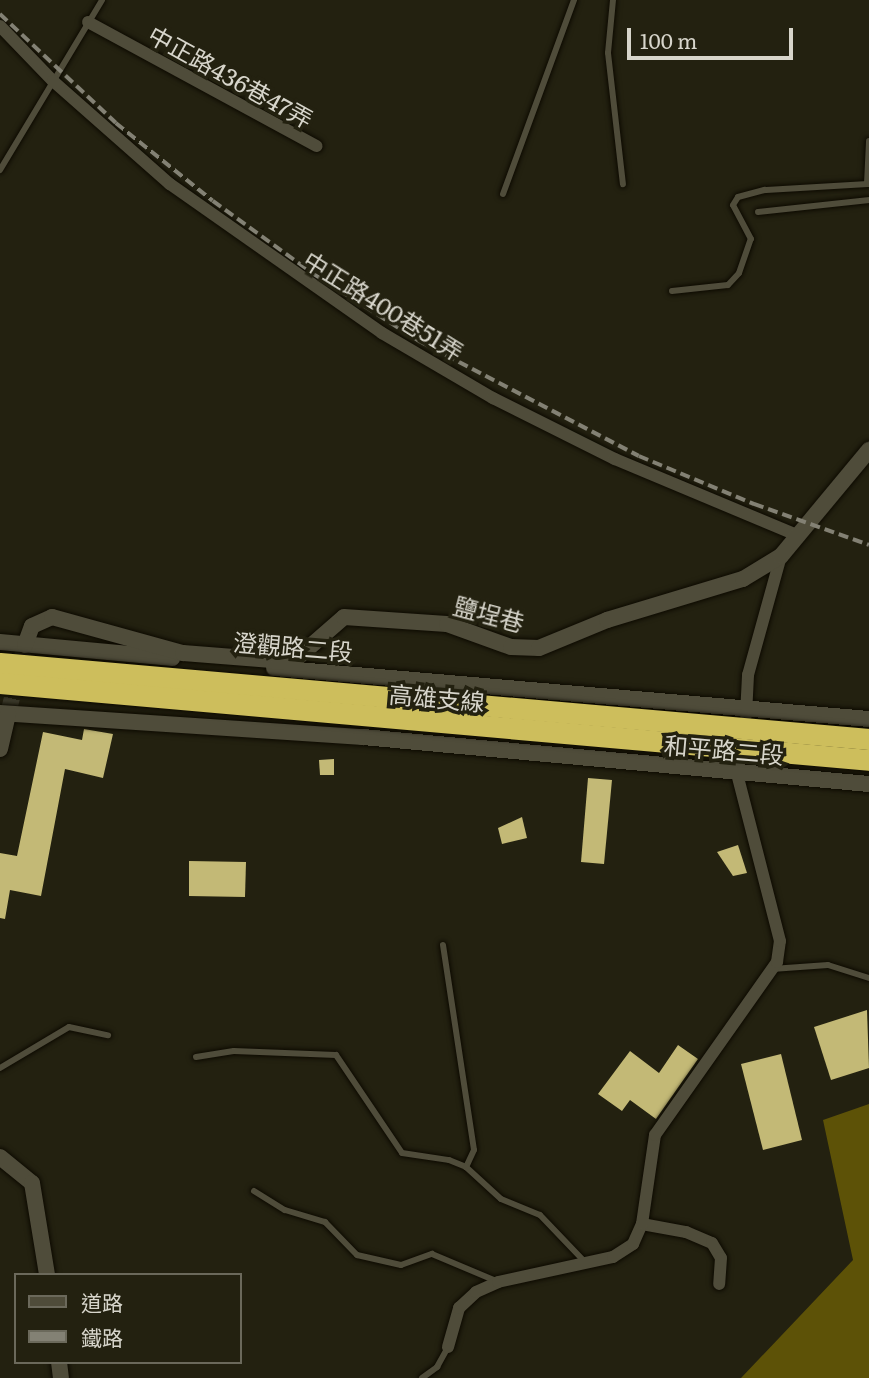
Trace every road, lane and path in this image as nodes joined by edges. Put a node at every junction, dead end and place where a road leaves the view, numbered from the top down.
1 (102, 0) edge
2 (574, 0) edge
3 (612, 0) edge
4 (89, 22) junction
5 (0, 26) edge
6 (53, 81) junction
7 (869, 141) edge
8 (316, 146) dead end
9 (0, 170) edge
10 (623, 184) dead end
11 (868, 184) edge
12 (503, 194) dead end
13 (869, 200) edge
14 (758, 212) dead end
15 (672, 290) dead end
16 (869, 450) edge
17 (799, 536) junction
18 (780, 556) junction
19 (0, 642) edge
20 (25, 645) junction
21 (0, 663) edge
22 (0, 683) edge
23 (582, 694) joint
24 (747, 708) junction
25 (4, 714) edge
26 (869, 719) edge
27 (869, 739) edge
28 (0, 749) edge
29 (869, 760) edge
30 (737, 773) junction
31 (869, 784) edge
32 (443, 945) dead end
33 (772, 970) junction
34 (869, 978) edge
35 (108, 1035) dead end
36 (196, 1057) dead end
37 (0, 1068) edge
38 (0, 1157) edge
39 (466, 1167) junction
40 (254, 1191) dead end
41 (642, 1224) junction
42 (586, 1263) junction
43 (47, 1273) edge
44 (498, 1282) junction
45 (719, 1284) dead end
46 (448, 1347) joint
47 (422, 1378) edge

1 - 4 lane
2 - 12 lane
3 - 10 lane
4 - 6 lane
4 - 8 street, 中正路436巷47弄
5 - 6 street, 中正路400巷51弄
6 - 9 lane
6 - 17 street, 中正路400巷51弄
7 - 11 lane
11 - 15 lane
13 - 14 lane
16 - 17 street, 鹽埕巷
17 - 18 street, 鹽埕巷
18 - 20 street, 鹽埕巷
18 - 24 street
19 - 20 street, 澄觀路二段
20 - 23 street, 澄觀路二段
21 - 27 highway, 高雄支線, bridge
22 - 29 highway, 高雄支線, bridge
23 - 24 street, 和平路二段
24 - 26 street, 和平路二段
24 - 30 street
25 - 28 street
25 - 30 street, 和平路二段
30 - 31 street, 和平路二段
30 - 33 street
32 - 39 lane
33 - 34 lane
33 - 41 street
35 - 37 lane
36 - 39 lane
38 - 43 street
39 - 42 lane
40 - 44 lane
41 - 42 street
41 - 45 street
42 - 44 street
44 - 46 street
46 - 47 lane

